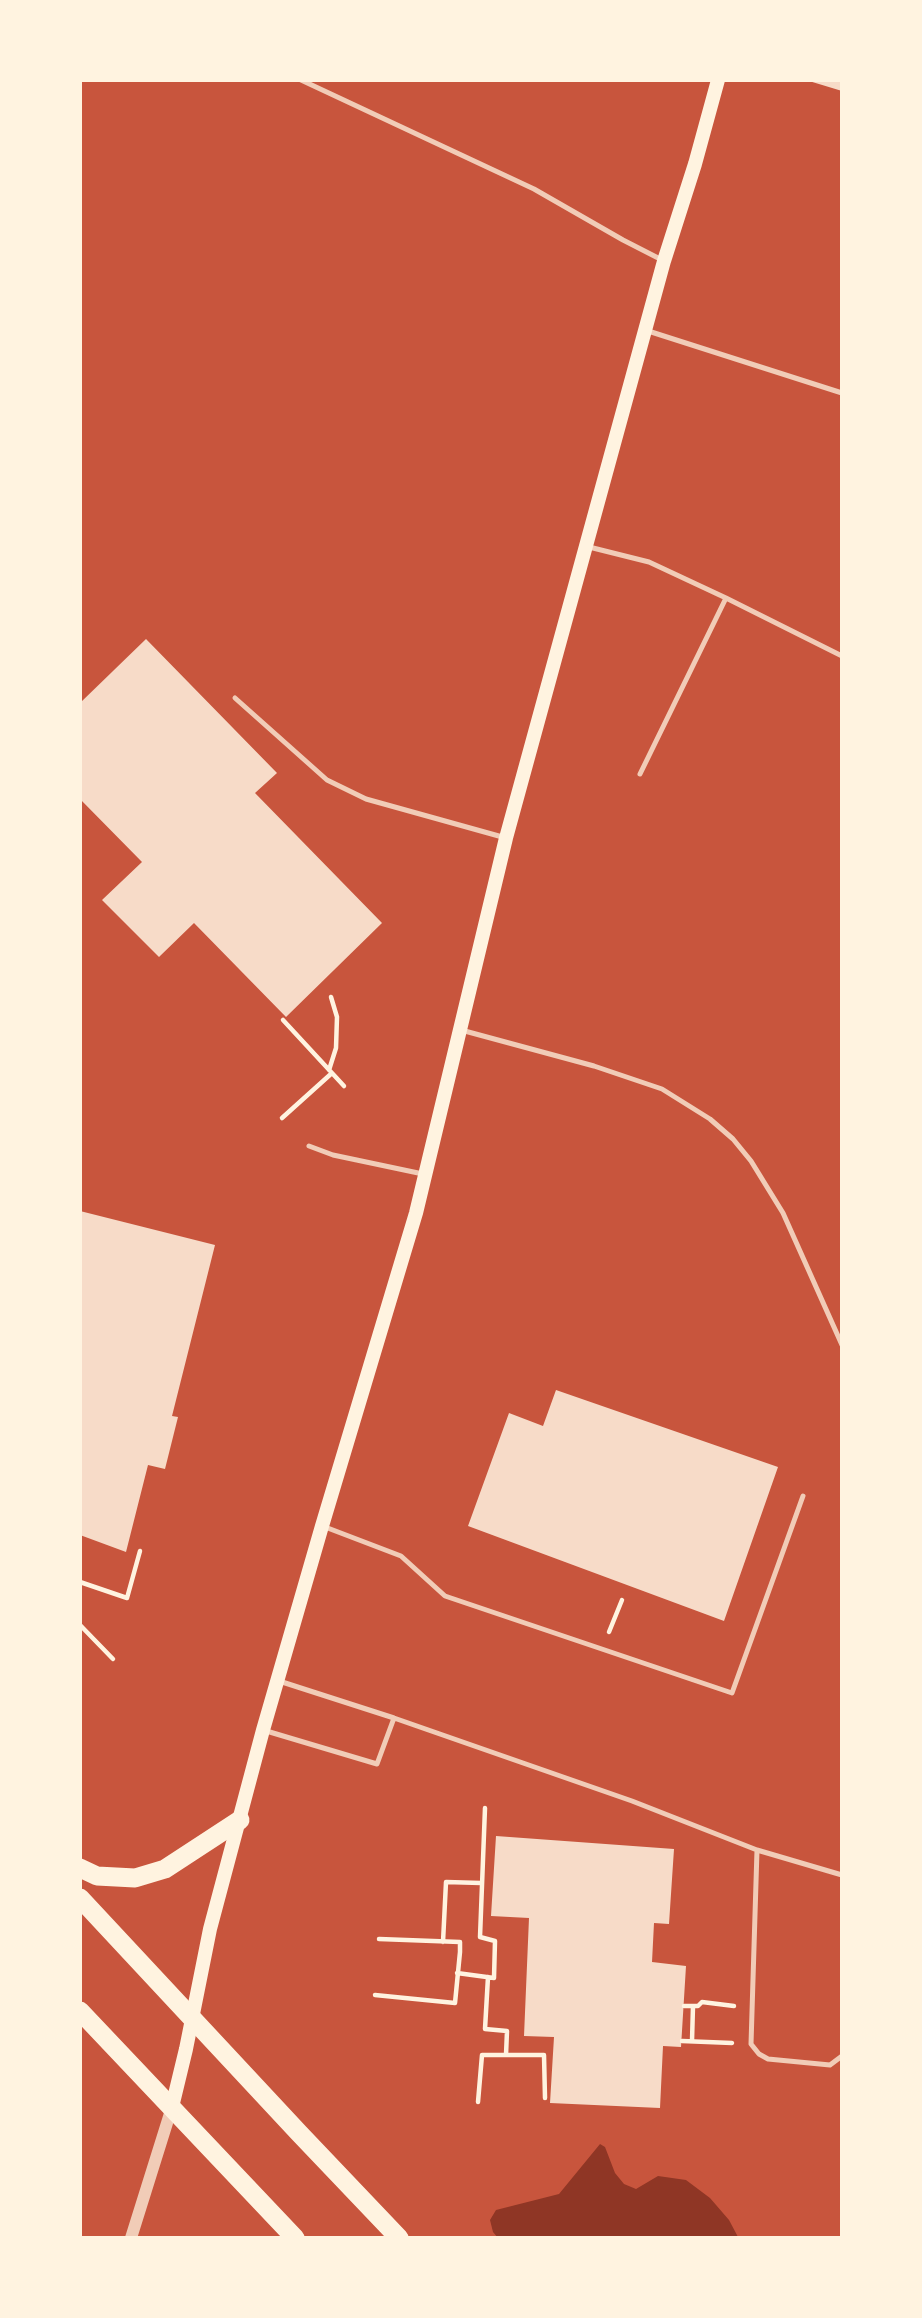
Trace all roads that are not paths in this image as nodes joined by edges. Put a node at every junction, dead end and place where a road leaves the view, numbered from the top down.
1 (301, 80) edge
2 (718, 80) edge
3 (664, 261) junction
4 (645, 330) junction
5 (842, 393) edge
6 (586, 546) junction
7 (726, 598) junction
8 (842, 656) edge
9 (235, 698) dead end
10 (640, 774) dead end
11 (506, 838) junction
12 (461, 1030) junction
13 (309, 1146) dead end
14 (426, 1175) junction
15 (842, 1345) edge
16 (803, 1496) dead end
17 (322, 1526) junction
18 (278, 1681) junction
19 (394, 1718) junction
20 (263, 1730) junction
21 (240, 1820) junction
22 (757, 1850) junction
23 (80, 1868) edge
24 (842, 1875) edge
25 (80, 1898) edge
26 (80, 2011) edge
27 (191, 2017) junction
28 (842, 2056) edge
29 (172, 2107) junction
30 (131, 2238) edge
31 (295, 2238) edge
32 (399, 2238) edge

1 - 3 lane
2 - 3 main road
3 - 4 main road
4 - 5 lane
4 - 6 main road
6 - 7 lane
6 - 11 main road
7 - 8 lane
7 - 10 lane
9 - 11 lane
11 - 12 main road
12 - 14 main road
12 - 15 lane
13 - 14 lane
14 - 17 main road
16 - 17 lane
17 - 18 main road
18 - 19 lane
18 - 20 main road
19 - 20 lane
19 - 22 lane
20 - 21 main road
21 - 23 highway
21 - 27 main road
22 - 24 lane
22 - 28 lane
25 - 27 highway
26 - 29 highway
27 - 29 main road
27 - 32 highway
29 - 30 street
29 - 31 highway

